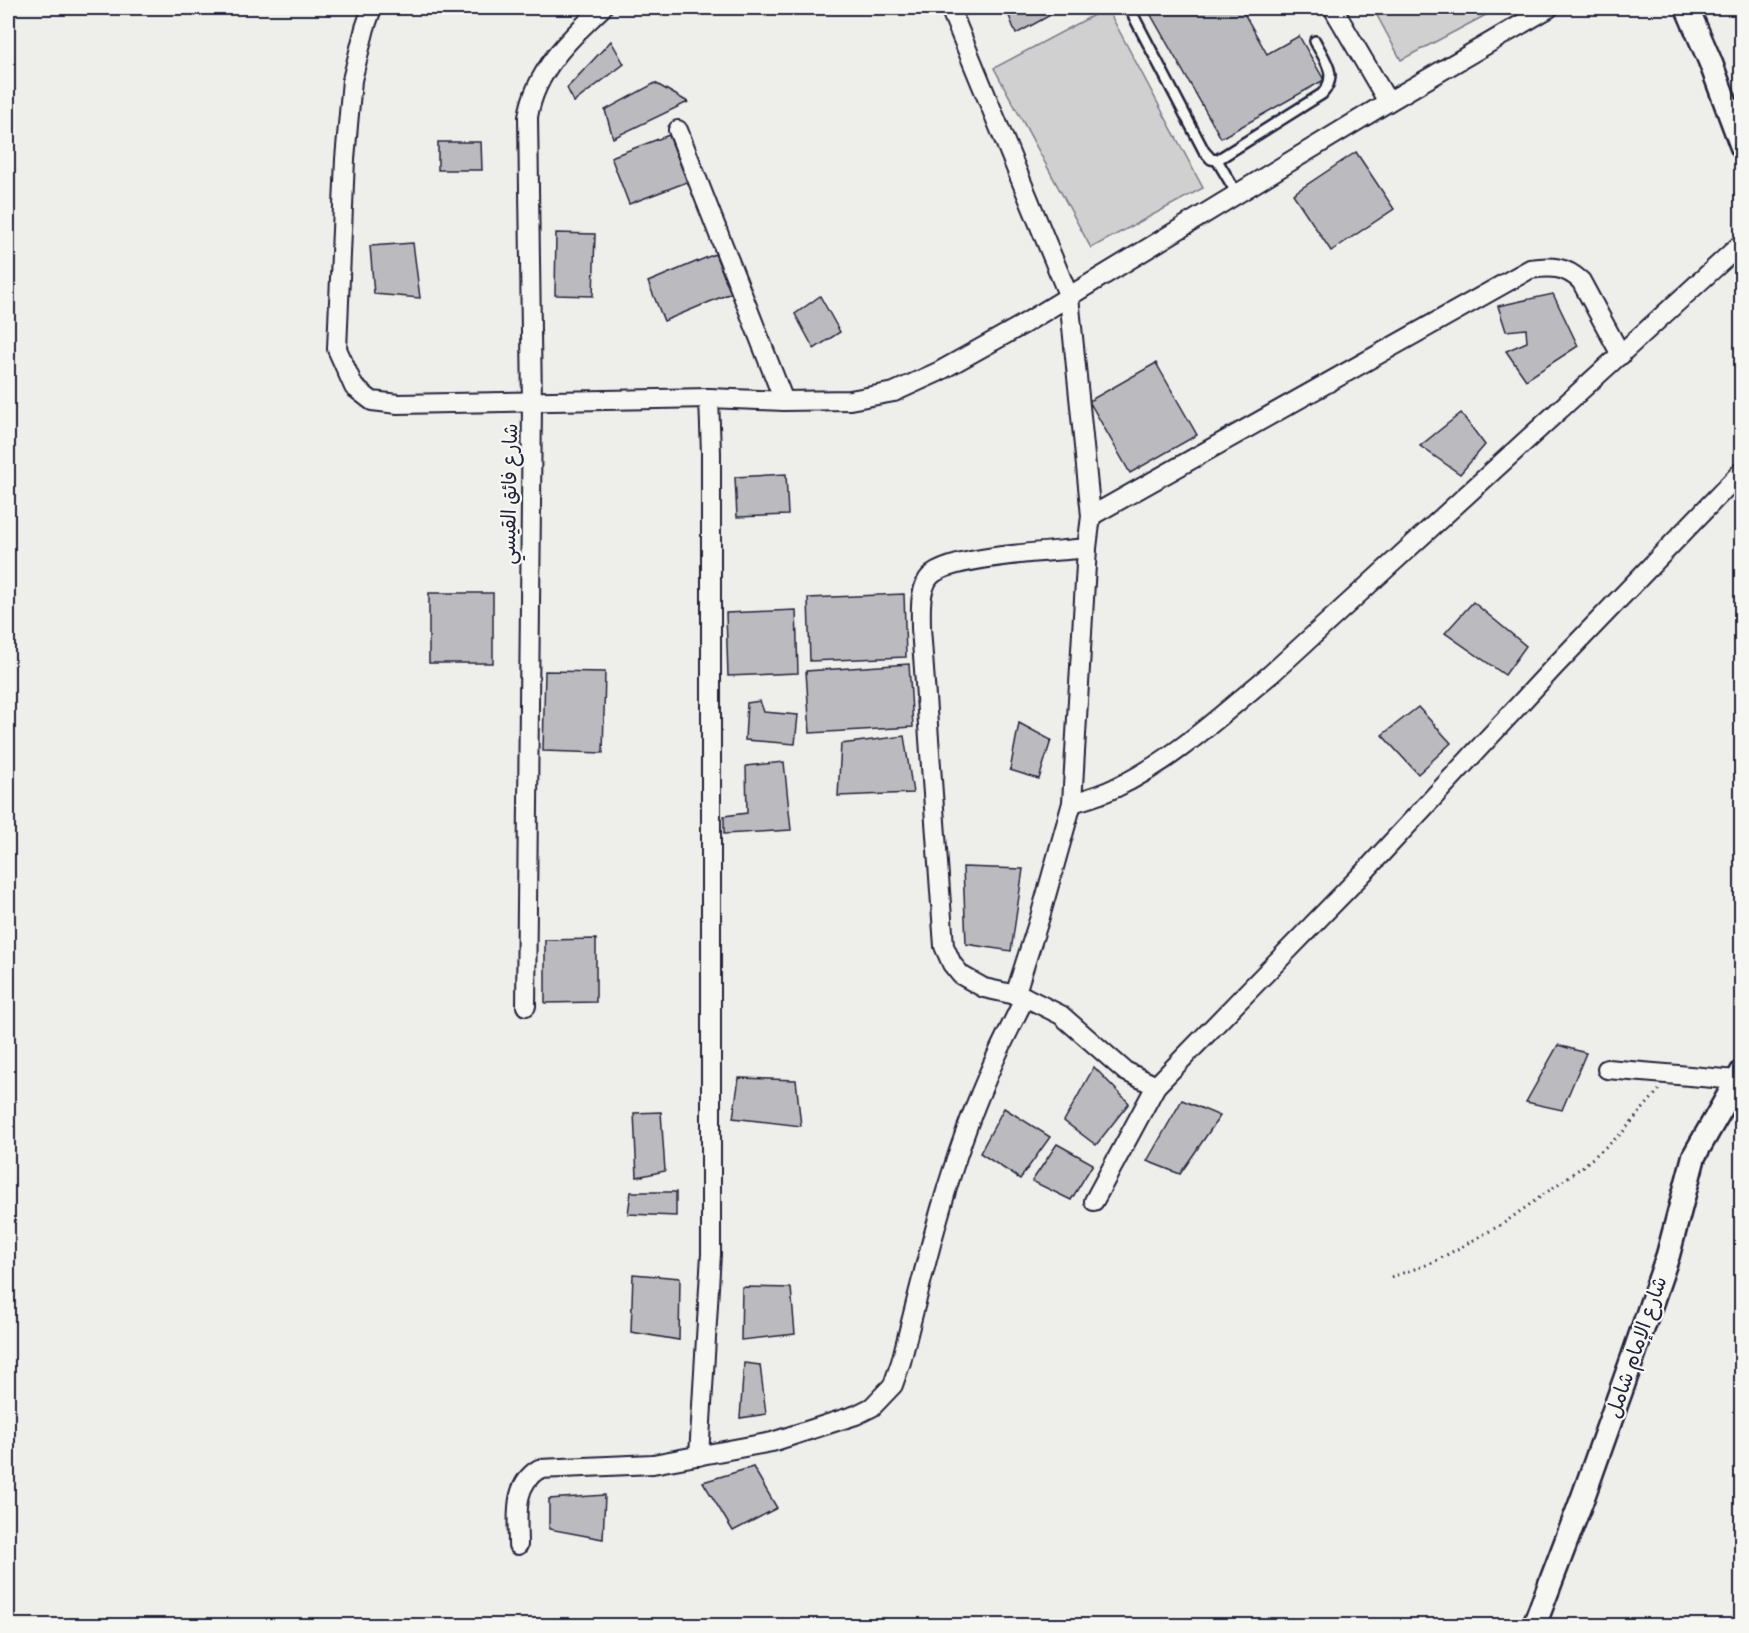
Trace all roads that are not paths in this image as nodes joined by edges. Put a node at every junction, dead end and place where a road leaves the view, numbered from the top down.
1 (372, 8) edge
2 (602, 8) edge
3 (1131, 8) edge
4 (1332, 8) edge
5 (1549, 8) edge
6 (1687, 8) edge
7 (956, 10) edge
8 (1315, 41) dead end
9 (1388, 102) junction
10 (678, 130) dead end
11 (1742, 147) edge
12 (1217, 160) junction
13 (1237, 194) junction
14 (1742, 243) edge
15 (1069, 297) junction
16 (1621, 355) junction
17 (709, 398) junction
18 (784, 401) junction
19 (532, 403) junction
20 (1742, 471) edge
21 (1091, 516) junction
22 (1087, 549) junction
23 (1072, 803) junction
24 (1020, 996) junction
25 (526, 1006) dead end
26 (1607, 1069) dead end
27 (1739, 1076) edge
28 (1156, 1086) junction
29 (1095, 1202) dead end
30 (699, 1456) junction
31 (518, 1545) dead end
32 (1534, 1626) edge

1 - 19 street
2 - 19 street, شارع فائق القيسي
3 - 12 lane
4 - 9 street
5 - 9 street
6 - 11 street
7 - 15 street
8 - 12 lane
9 - 13 street
10 - 18 street
12 - 13 lane
13 - 15 street
14 - 16 street
15 - 18 street
15 - 21 street
16 - 21 street
16 - 23 street
17 - 18 street
17 - 19 street
17 - 30 street
19 - 25 street, شارع فائق القيسي
20 - 28 street
21 - 22 street
22 - 23 street
22 - 24 street
23 - 24 street
24 - 28 street
24 - 30 street
26 - 27 street
27 - 32 street, شارع الإمام شامل
28 - 29 street
30 - 31 street

